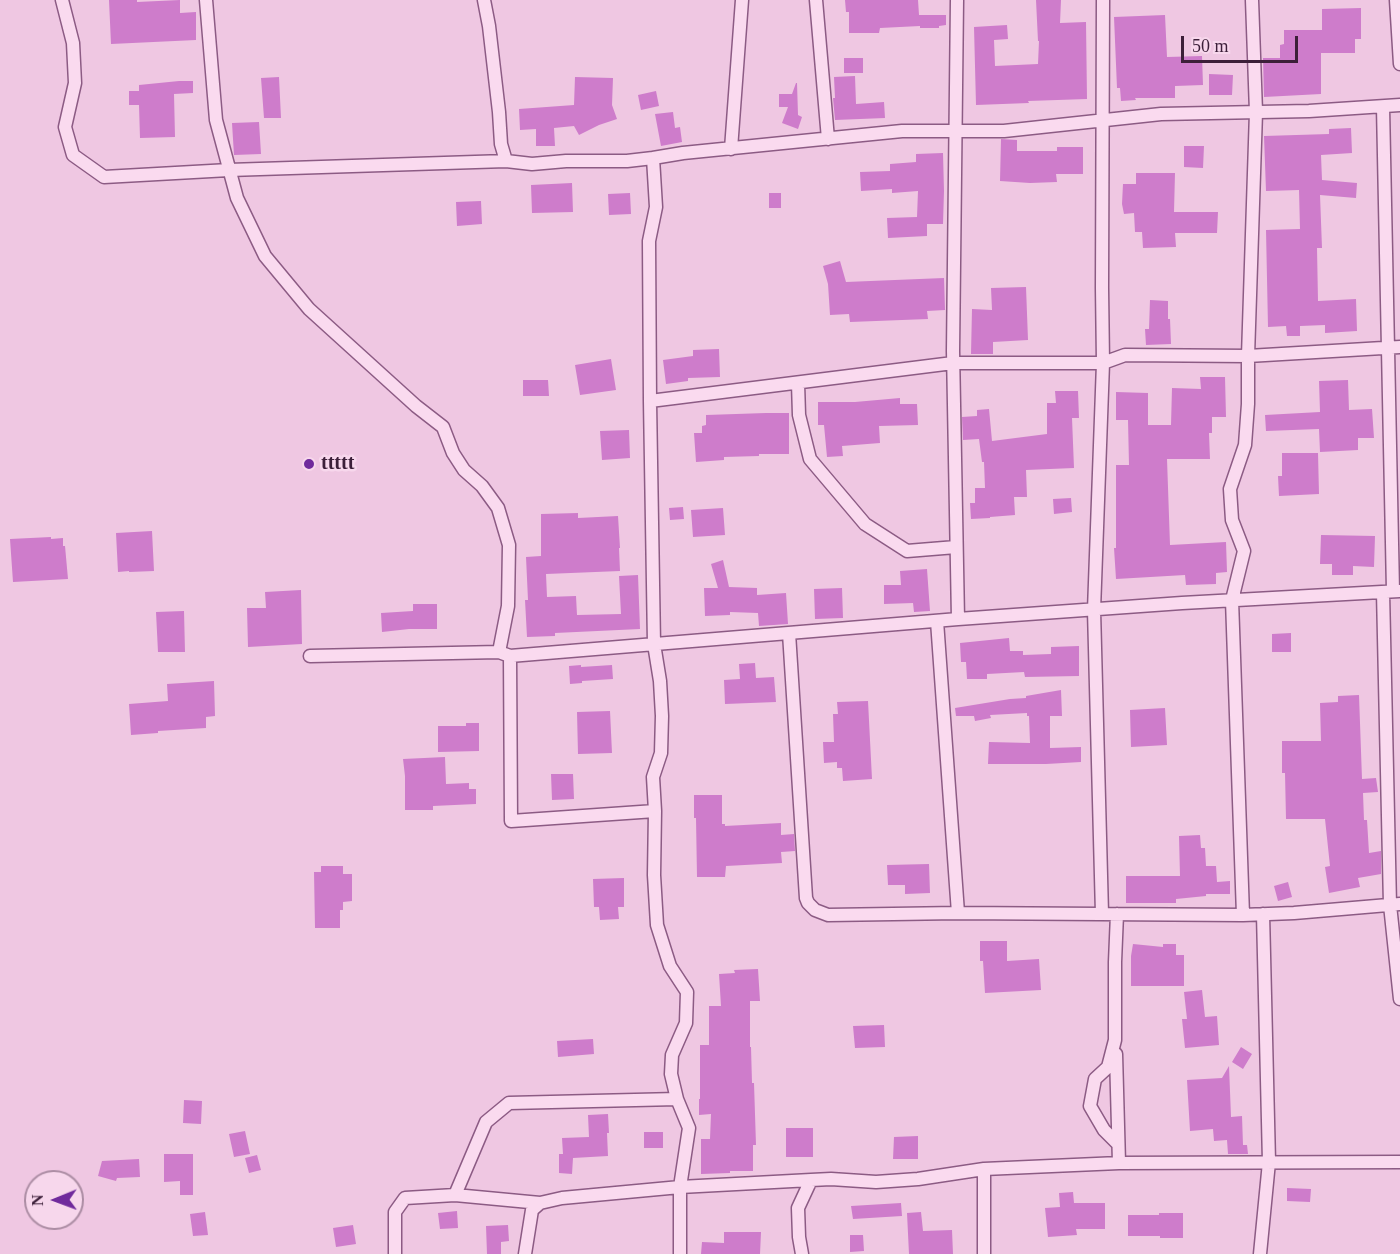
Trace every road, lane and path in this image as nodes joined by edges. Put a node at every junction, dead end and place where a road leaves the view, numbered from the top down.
1 (62, 0) edge
2 (206, 0) edge
3 (484, 0) edge
4 (742, 0) edge
5 (816, 0) edge
6 (957, 0) edge
7 (1103, 0) edge
8 (1252, 0) edge
9 (1396, 0) edge
10 (1400, 64) edge
11 (1400, 105) edge
12 (1383, 107) junction
13 (1256, 112) junction
14 (1103, 120) junction
15 (954, 131) junction
16 (828, 139) junction
17 (731, 149) junction
18 (653, 158) junction
19 (506, 161) junction
20 (229, 170) junction
21 (1394, 347) edge
22 (1248, 356) junction
23 (953, 363) junction
24 (1103, 363) junction
25 (798, 382) junction
26 (650, 401) junction
27 (956, 547) junction
28 (1392, 591) edge
29 (1232, 600) junction
30 (1094, 610) junction
31 (958, 619) junction
32 (937, 621) junction
33 (789, 633) junction
34 (654, 644) junction
35 (504, 654) junction
36 (310, 656) dead end
37 (655, 811) junction
38 (1395, 904) edge
39 (958, 913) junction
40 (1102, 914) junction
41 (1117, 914) junction
42 (1263, 914) junction
43 (1243, 915) junction
44 (1400, 999) edge
45 (1115, 1040) junction
46 (677, 1099) junction
47 (1118, 1144) junction
48 (1269, 1162) junction
49 (1400, 1162) edge
50 (1119, 1163) junction
51 (984, 1169) junction
52 (811, 1180) junction
53 (680, 1187) junction
54 (455, 1195) junction
55 (540, 1203) junction
56 (395, 1254) edge
57 (525, 1254) edge
58 (680, 1254) edge
59 (802, 1254) edge
60 (984, 1254) edge
61 (1260, 1254) edge

1 - 20 street
2 - 20 street
3 - 19 street
4 - 17 street
5 - 16 street
6 - 15 street
7 - 14 street
8 - 13 street
9 - 10 street
11 - 12 street
12 - 13 street
12 - 21 street
13 - 14 street
13 - 22 street
14 - 15 street
14 - 24 street
15 - 16 street
15 - 23 street
16 - 17 street
17 - 18 street
18 - 19 street
18 - 26 street
19 - 20 street
20 - 35 street
21 - 22 street
21 - 28 street
22 - 24 street
22 - 29 street
23 - 24 street
23 - 25 street
23 - 27 street
24 - 30 street
25 - 26 street
25 - 27 street
26 - 34 street
27 - 31 street
28 - 29 street
28 - 38 street
29 - 30 street
29 - 43 street
30 - 31 street
30 - 40 street
31 - 32 street
32 - 33 street
32 - 39 street
33 - 34 street
33 - 39 street
34 - 35 street
34 - 37 street
35 - 36 street
35 - 37 street
37 - 46 street
38 - 42 street
38 - 44 street
39 - 40 street
40 - 41 street
41 - 43 street
41 - 45 street
42 - 43 street
42 - 48 street
45 - 47 street
45 - 47 street
46 - 53 street
46 - 54 street
47 - 50 street
48 - 49 street
48 - 50 street
48 - 61 street
50 - 51 street
51 - 52 street
51 - 60 street
52 - 53 street
52 - 59 street
53 - 55 street
53 - 58 street
54 - 55 street
54 - 56 street
55 - 57 street

